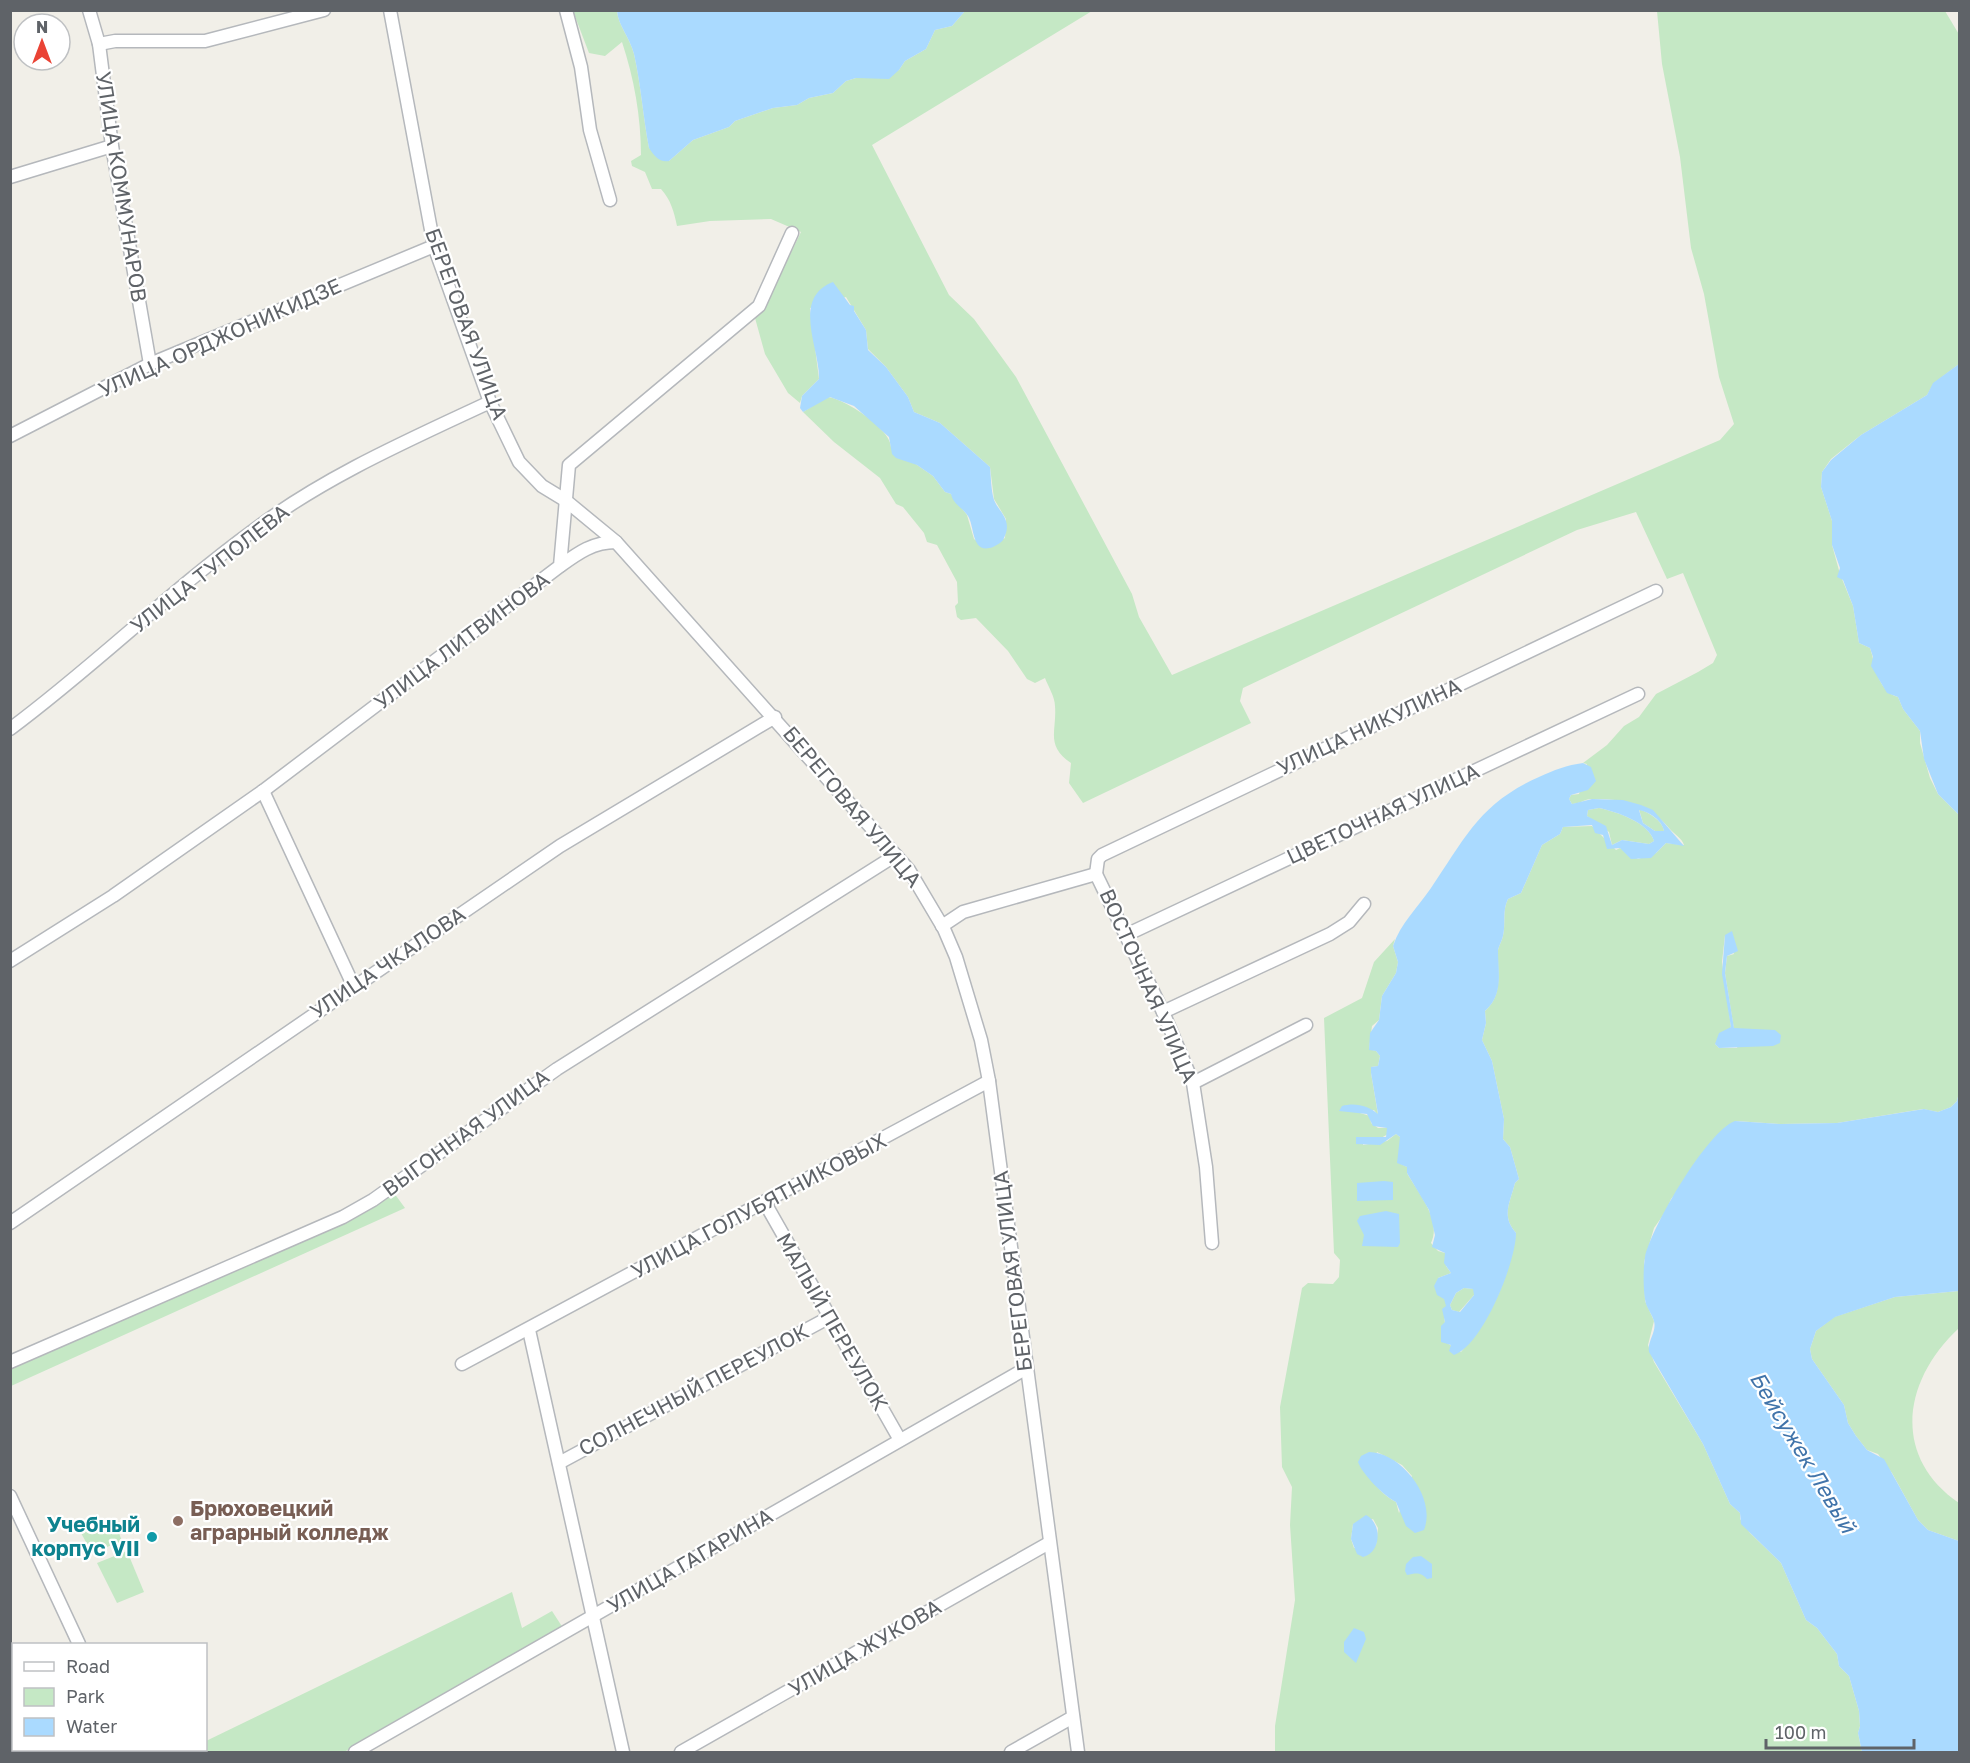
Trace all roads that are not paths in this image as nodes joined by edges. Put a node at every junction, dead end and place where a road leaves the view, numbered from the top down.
1 (89, 10) edge
2 (324, 10) edge
3 (390, 10) edge
4 (566, 10) edge
5 (99, 44) junction
6 (112, 146) junction
7 (10, 177) edge
8 (610, 200) dead end
9 (792, 233) dead end
10 (434, 246) junction
11 (150, 364) junction
12 (489, 402) junction
13 (10, 436) edge
14 (565, 500) junction
15 (616, 542) junction
16 (560, 566) junction
17 (1656, 591) dead end
18 (1638, 694) dead end
19 (775, 717) junction
20 (10, 729) edge
21 (263, 791) junction
22 (896, 855) junction
23 (1096, 874) junction
24 (1364, 904) dead end
25 (942, 926) junction
26 (1128, 934) junction
27 (10, 961) edge
28 (354, 987) junction
29 (1163, 1012) junction
30 (1306, 1025) dead end
31 (989, 1081) junction
32 (1193, 1083) junction
33 (765, 1203) junction
34 (10, 1223) edge
35 (1212, 1243) dead end
36 (828, 1318) junction
37 (529, 1330) junction
38 (10, 1362) edge
39 (462, 1364) dead end
40 (1025, 1369) junction
41 (900, 1440) junction
42 (559, 1463) junction
43 (10, 1496) edge
44 (1049, 1543) junction
45 (591, 1617) junction
46 (79, 1643) edge
47 (1072, 1717) junction
48 (355, 1752) edge
49 (623, 1752) edge
50 (681, 1752) edge
51 (1011, 1752) edge
52 (1078, 1752) edge

1 - 5 street, УЛИЦА КОММУНАРОВ
2 - 5 street
3 - 10 street, БЕРЕГОВАЯ УЛИЦА
4 - 8 street
5 - 6 street, УЛИЦА КОММУНАРОВ
6 - 7 street
6 - 11 street, УЛИЦА КОММУНАРОВ
9 - 14 street, УЛИЦА ЛИТВИНОВА
10 - 11 street, УЛИЦА ОРДЖОНИКИДЗЕ
10 - 12 street, БЕРЕГОВАЯ УЛИЦА
11 - 13 street, УЛИЦА ОРДЖОНИКИДЗЕ
12 - 14 street, БЕРЕГОВАЯ УЛИЦА
12 - 20 street, УЛИЦА ТУПОЛЕВА
14 - 15 street, БЕРЕГОВАЯ УЛИЦА
14 - 16 street, УЛИЦА ЛИТВИНОВА
15 - 16 street
15 - 19 street, БЕРЕГОВАЯ УЛИЦА
16 - 21 street, УЛИЦА ЛИТВИНОВА
17 - 23 street, УЛИЦА НИКУЛИНА
18 - 26 street, ЦВЕТОЧНАЯ УЛИЦА
19 - 22 street, БЕРЕГОВАЯ УЛИЦА
19 - 28 street, УЛИЦА ЧКАЛОВА
21 - 27 street, УЛИЦА ЛИТВИНОВА
21 - 28 street
22 - 25 street, БЕРЕГОВАЯ УЛИЦА
22 - 38 street, ВЫГОННАЯ УЛИЦА
23 - 25 street
23 - 26 street, ВОСТОЧНАЯ УЛИЦА
24 - 29 street
25 - 31 street, БЕРЕГОВАЯ УЛИЦА
26 - 29 street, ВОСТОЧНАЯ УЛИЦА
28 - 34 street, УЛИЦА ЧКАЛОВА
29 - 32 street, ВОСТОЧНАЯ УЛИЦА
30 - 32 street
31 - 33 street, УЛИЦА ГОЛУБЯТНИКОВЫХ
31 - 40 street, БЕРЕГОВАЯ УЛИЦА
32 - 35 street, ВОСТОЧНАЯ УЛИЦА
33 - 36 street, МАЛЫЙ ПЕРЕУЛОК
33 - 37 street, УЛИЦА ГОЛУБЯТНИКОВЫХ
36 - 41 street, МАЛЫЙ ПЕРЕУЛОК
36 - 42 street, СОЛНЕЧНЫЙ ПЕРЕУЛОК
37 - 39 street, УЛИЦА ГОЛУБЯТНИКОВЫХ
37 - 42 street
40 - 41 street, УЛИЦА ГАГАРИНА
40 - 44 street, БЕРЕГОВАЯ УЛИЦА
41 - 45 street, УЛИЦА ГАГАРИНА
42 - 45 street
43 - 46 street
44 - 47 street, БЕРЕГОВАЯ УЛИЦА
44 - 50 street, УЛИЦА ЖУКОВА
45 - 48 street, УЛИЦА ГАГАРИНА
45 - 49 street
47 - 51 street
47 - 52 street, БЕРЕГОВАЯ УЛИЦА

